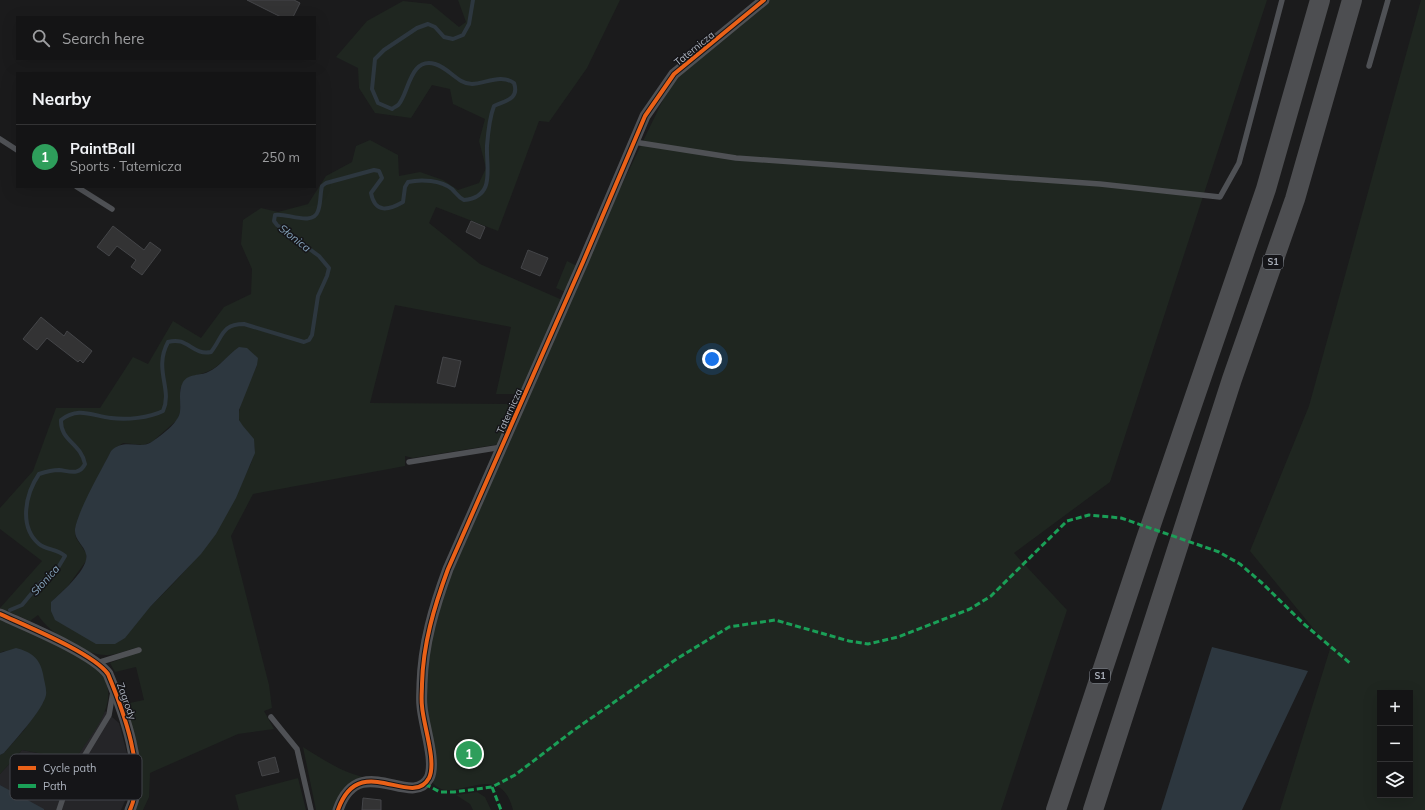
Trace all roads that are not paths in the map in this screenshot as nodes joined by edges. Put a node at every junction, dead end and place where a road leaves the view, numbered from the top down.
1 (764, 0) edge
2 (1282, 0) edge
3 (1320, 0) edge
4 (1352, 0) edge
5 (1388, 0) edge
6 (1369, 66) dead end
7 (0, 139) edge
8 (634, 142) junction
9 (16, 149) edge
10 (78, 188) edge
11 (112, 209) dead end
12 (502, 447) junction
13 (409, 462) dead end
14 (0, 614) edge
15 (139, 650) dead end
16 (97, 663) junction
17 (114, 688) junction
18 (272, 717) dead end
19 (85, 754) edge
20 (132, 754) edge
21 (62, 800) edge
22 (133, 800) edge
23 (59, 810) edge
24 (130, 810) edge
25 (311, 810) edge
26 (338, 810) edge
27 (1056, 810) edge
28 (1093, 810) edge

1 - 8 street, Taternicza
2 - 8 lane
3 - 27 highway, S1
4 - 28 highway, S1
5 - 6 lane
7 - 9 lane
8 - 12 street, Taternicza
10 - 11 lane
12 - 13 lane
12 - 26 street, Taternicza
14 - 16 street, Zagrody
15 - 16 lane
16 - 17 street, Zagrody
17 - 19 lane
17 - 20 street, Zagrody
18 - 25 lane
21 - 23 lane
22 - 24 street, Zagrody

